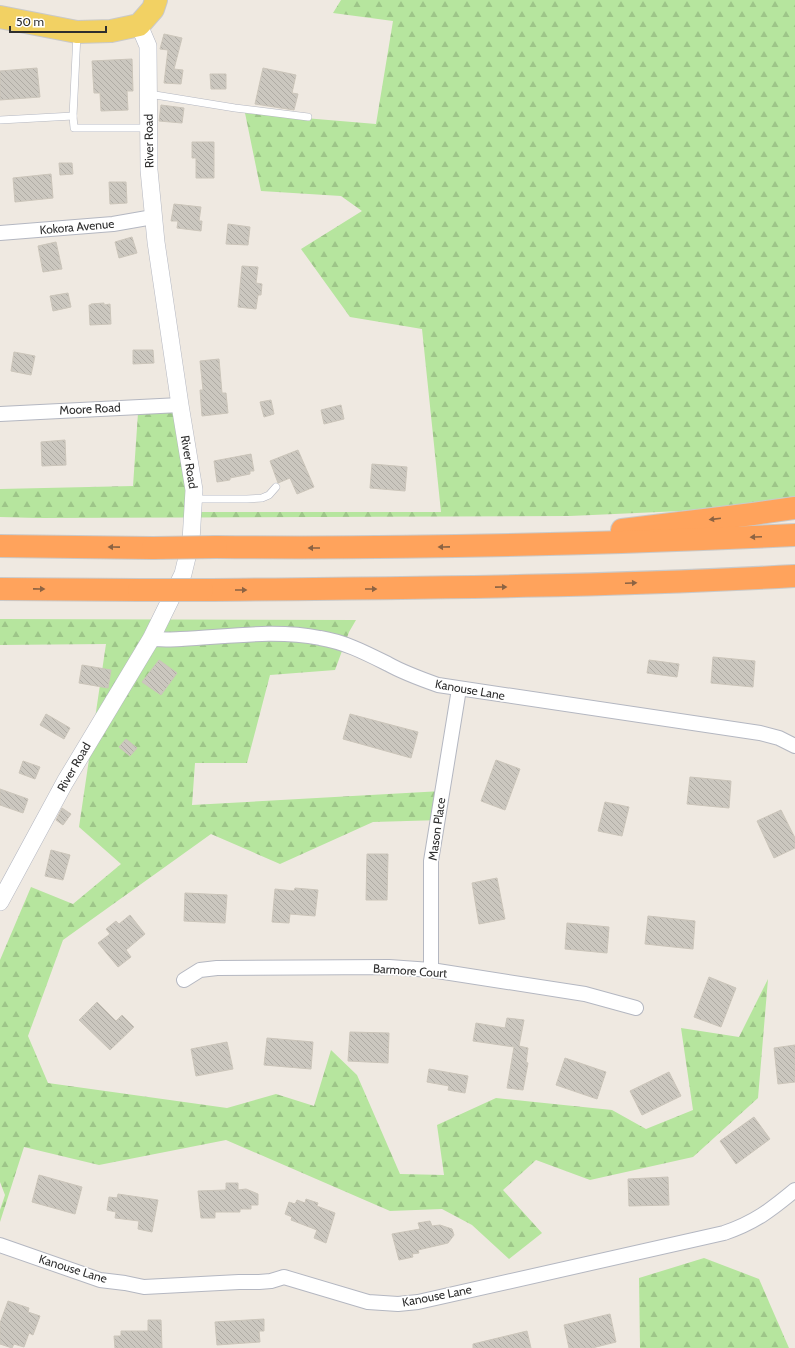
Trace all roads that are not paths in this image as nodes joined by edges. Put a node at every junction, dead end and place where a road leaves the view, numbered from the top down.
1 (156, 0) edge
2 (0, 17) edge
3 (139, 25) junction
4 (78, 32) junction
5 (149, 94) junction
6 (73, 116) junction
7 (308, 117) dead end
8 (0, 120) edge
9 (149, 128) junction
10 (153, 217) junction
11 (0, 233) edge
12 (180, 405) junction
13 (0, 414) edge
14 (276, 487) dead end
15 (194, 499) junction
16 (795, 508) edge
17 (795, 535) edge
18 (0, 546) edge
19 (471, 547) junction
20 (795, 576) edge
21 (0, 589) edge
22 (151, 638) junction
23 (459, 689) junction
24 (795, 746) edge
25 (6, 879) edge
26 (0, 902) edge
27 (431, 970) junction
28 (184, 980) dead end
29 (636, 1008) dead end
30 (795, 1190) edge
31 (0, 1245) edge

1 - 3 main road
2 - 4 main road
3 - 4 main road
3 - 5 street, River Road
4 - 6 lane
5 - 7 lane
5 - 9 street, River Road
6 - 8 lane
6 - 9 lane
9 - 10 street, River Road
10 - 11 street, Kokora Avenue
10 - 12 street, River Road
12 - 13 street, Moore Road
12 - 15 street, River Road
14 - 15 lane
15 - 22 street, River Road
16 -> 19 highway
17 -> 19 highway
19 -> 18 highway, bridge
21 -> 20 highway, bridge
22 - 23 street, Kanouse Lane
22 - 25 street, River Road
23 - 24 street, Kanouse Lane
23 - 27 street, Mason Place
25 - 26 street, River Road
27 - 28 street, Barmore Court
27 - 29 street, Barmore Court
30 - 31 street, Kanouse Lane

